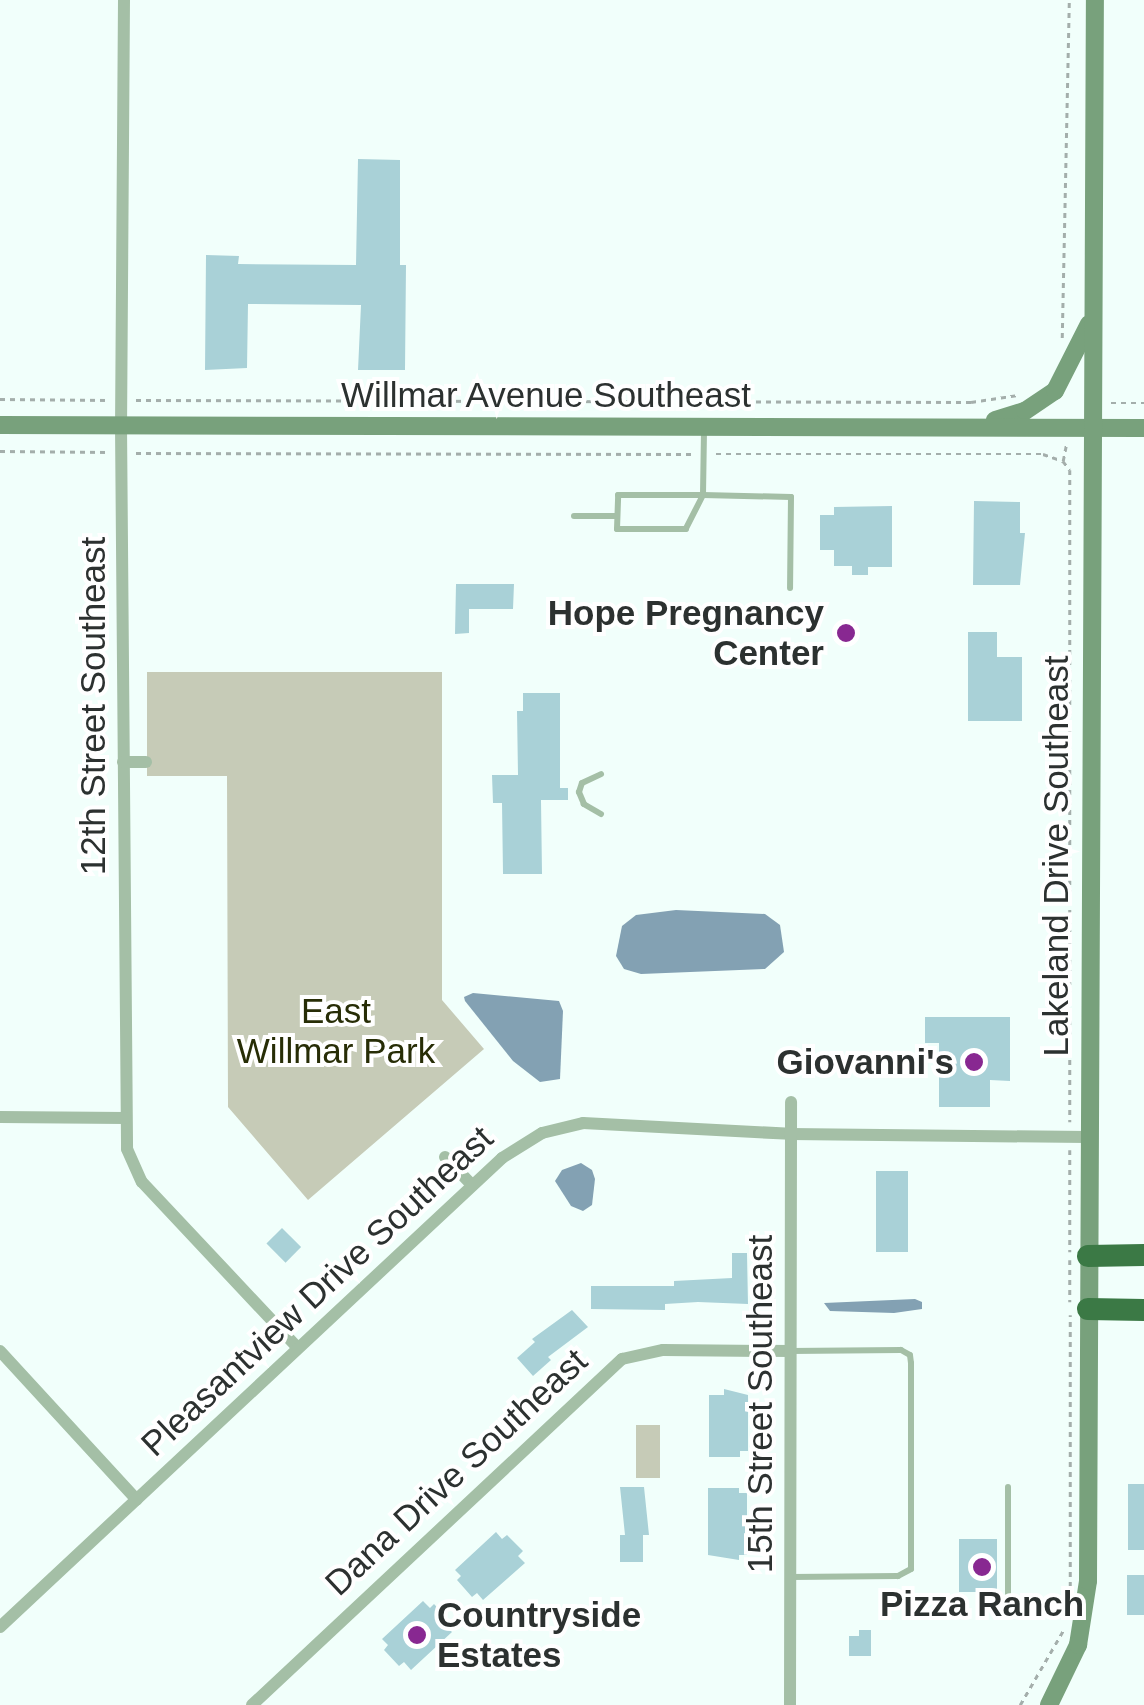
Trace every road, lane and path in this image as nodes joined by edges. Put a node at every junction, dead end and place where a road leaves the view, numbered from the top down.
1 (124, 0) edge
2 (1070, 0) edge
3 (1094, 0) edge
4 (1093, 314) junction
5 (1062, 341) dead end
6 (1022, 394) dead end
7 (0, 399) edge
8 (121, 400) junction
9 (0, 425) edge
10 (120, 426) junction
11 (704, 428) junction
12 (949, 428) junction
13 (1092, 428) junction
14 (1144, 428) edge
15 (0, 451) edge
16 (121, 453) junction
17 (704, 454) junction
18 (703, 496) junction
19 (574, 516) dead end
20 (617, 516) junction
21 (790, 588) dead end
22 (123, 762) junction
23 (146, 762) dead end
24 (601, 774) dead end
25 (600, 814) dead end
26 (791, 1102) dead end
27 (0, 1118) edge
28 (125, 1118) junction
29 (790, 1134) junction
30 (1079, 1137) junction
31 (445, 1156) dead end
32 (472, 1186) junction
33 (1088, 1256) junction
34 (1144, 1256) edge
35 (1088, 1310) junction
36 (1144, 1310) edge
37 (297, 1348) junction
38 (0, 1351) edge
39 (790, 1351) junction
40 (1008, 1487) dead end
41 (136, 1500) junction
42 (790, 1577) junction
43 (1008, 1603) dead end
44 (1070, 1603) dead end
45 (1067, 1620) dead end
46 (0, 1627) edge
47 (252, 1705) edge
48 (790, 1705) edge
49 (1020, 1705) edge
50 (1049, 1705) edge

1 - 8 street, 12th Street Southeast
2 - 5 path
3 - 4 main road, Lakeland Drive Southeast
4 - 12 main road
4 - 13 main road, Lakeland Drive Southeast
6 - 8 path
7 - 8 path
8 - 10 street, 12th Street Southeast
9 - 10 main road, Willmar Avenue Southeast
10 - 11 main road, Willmar Avenue Southeast
10 - 16 street, 12th Street Southeast
11 - 12 main road, Willmar Avenue Southeast
11 - 17 lane
12 - 13 main road, Willmar Avenue Southeast
13 - 14 main road, Willmar Avenue Southeast
13 - 30 main road, Lakeland Drive Southeast
15 - 16 path
16 - 17 path
16 - 22 street, 12th Street Southeast
17 - 18 lane
17 - 30 path
18 - 20 lane
18 - 20 lane
18 - 21 lane
19 - 20 lane
22 - 23 street
22 - 28 street, 12th Street Southeast
24 - 25 lane
26 - 29 street, 15th Street Southeast
27 - 28 street
28 - 37 street, 12th Street Southeast
29 - 30 street, Pleasantview Drive Southeast
29 - 32 street, Pleasantview Drive Southeast
29 - 39 street, 15th Street Southeast
30 - 33 main road, Lakeland Drive Southeast
30 - 44 path
31 - 32 street
32 - 37 street, Pleasantview Drive Southeast
33 - 34 highway
33 - 35 main road, Lakeland Drive Southeast
35 - 36 highway
35 - 50 main road, Lakeland Drive Southeast
37 - 41 street, Pleasantview Drive Southeast
38 - 41 street
39 - 42 street, 15th Street Southeast
39 - 42 lane
39 - 47 street, Dana Drive Southeast
40 - 43 lane
41 - 46 street, Pleasantview Drive Southeast
42 - 48 street, 15th Street Southeast
45 - 49 path

